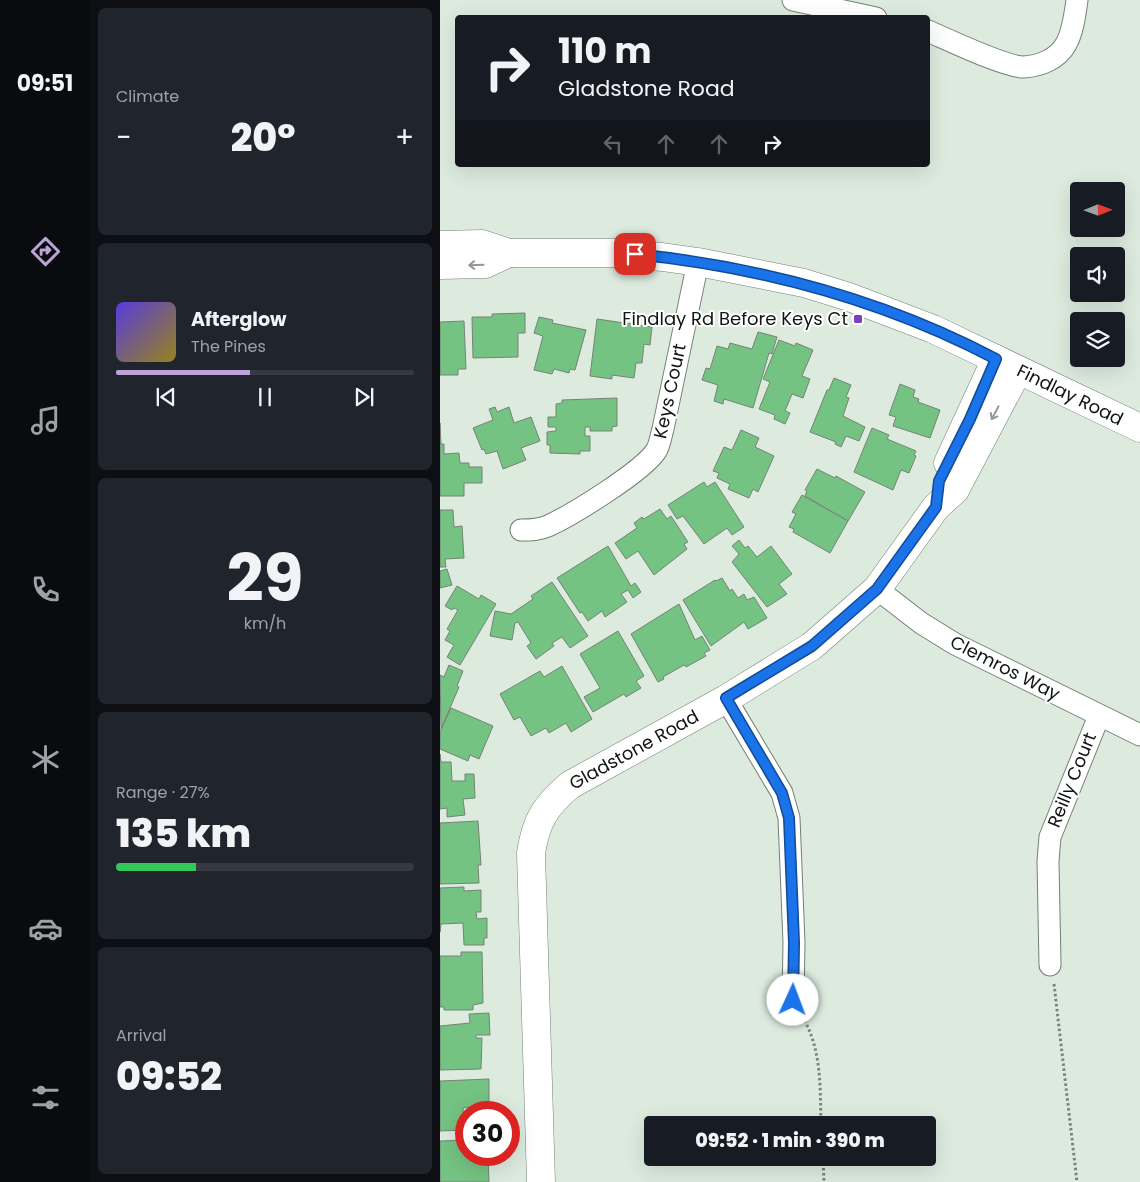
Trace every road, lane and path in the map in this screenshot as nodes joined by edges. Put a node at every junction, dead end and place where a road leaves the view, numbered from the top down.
1 (792, 0) edge
2 (1077, 0) edge
3 (862, 15) edge
4 (930, 33) edge
5 (440, 245) edge
6 (509, 253) junction
7 (698, 262) junction
8 (440, 266) edge
9 (1007, 364) junction
10 (1140, 428) edge
11 (521, 530) dead end
12 (877, 589) junction
13 (726, 698) junction
14 (1099, 716) junction
15 (1140, 736) edge
16 (1050, 966) joint
17 (793, 1000) joint
18 (821, 1116) edge
19 (823, 1166) edge
20 (541, 1182) edge
21 (824, 1182) edge
22 (1077, 1182) edge

1 - 3 street
2 - 4 street
5 - 6 street, Findlay Road
6 - 7 street, Findlay Road
6 -> 8 street, Findlay Road
7 - 9 street, Findlay Road
7 - 11 street, Keys Court
9 - 10 street, Findlay Road
9 - 12 street, Gladstone Road
12 - 13 street, Gladstone Road
12 - 14 street, Clemros Way
13 - 17 street
13 - 20 street, Gladstone Road
14 - 15 street, Clemros Way
14 - 16 street, Reilly Court
16 - 22 path
17 - 18 path
19 - 21 path

